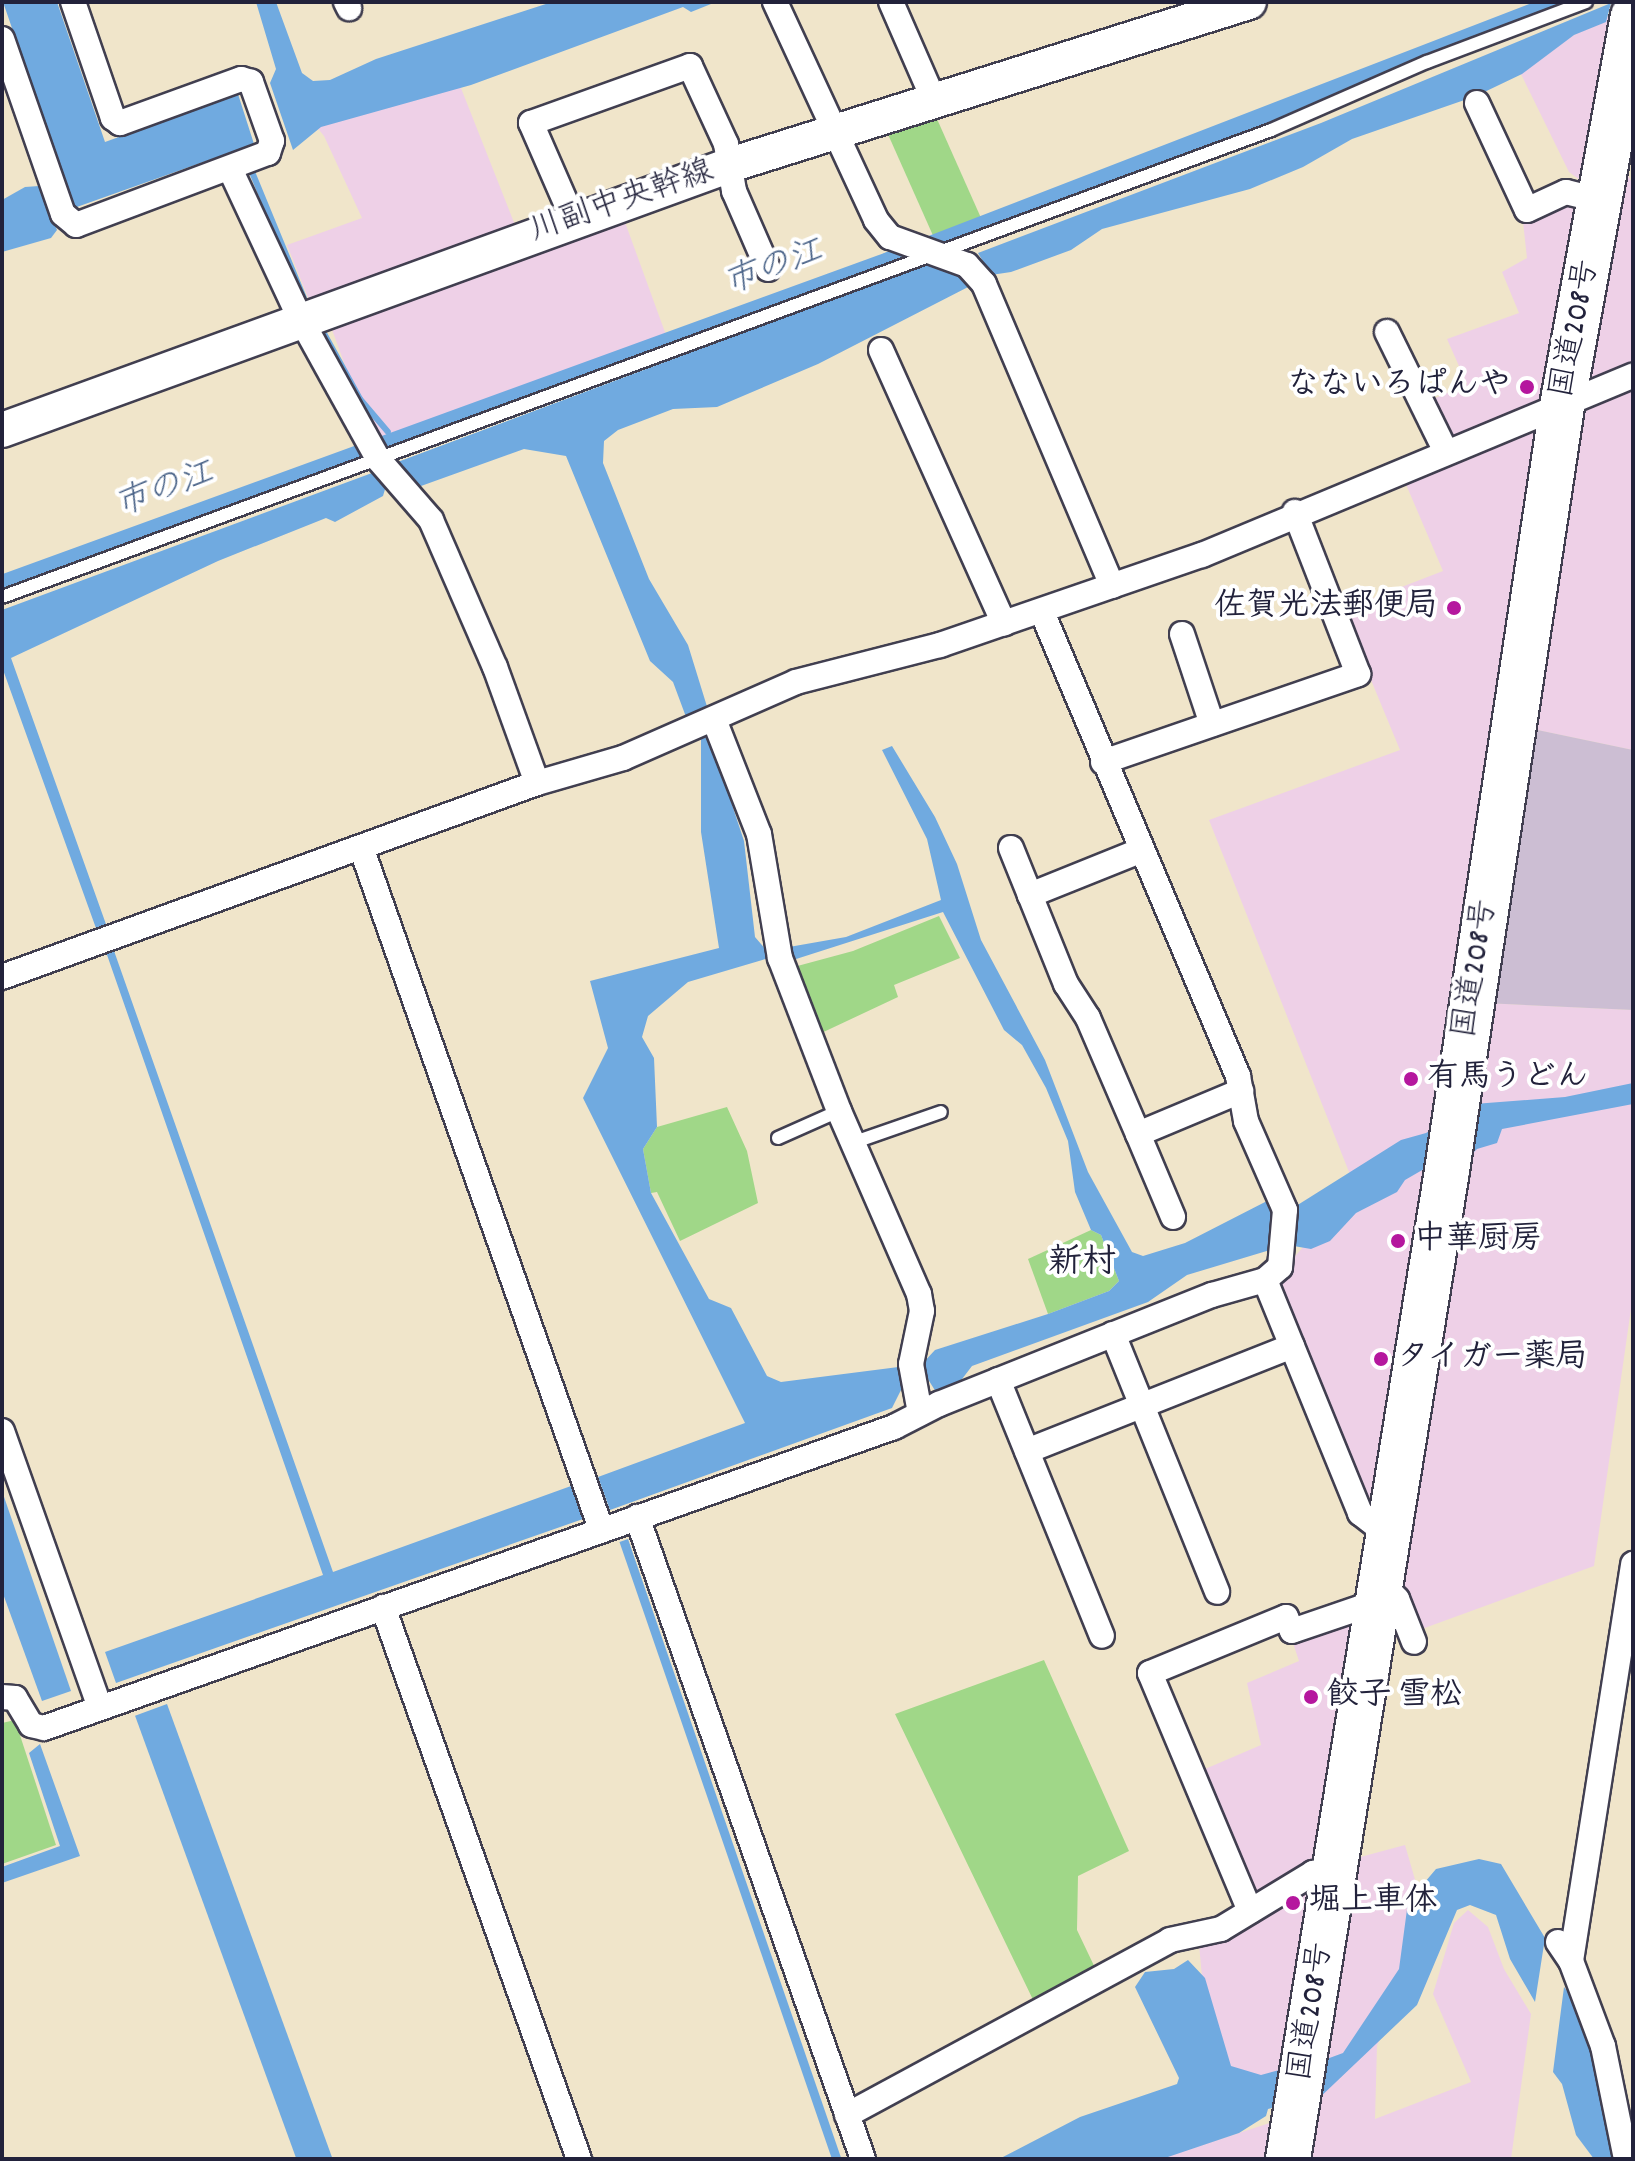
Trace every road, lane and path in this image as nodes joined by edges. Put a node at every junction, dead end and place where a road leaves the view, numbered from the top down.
1 (73, 2) edge
2 (775, 2) edge
3 (891, 2) edge
4 (1249, 2) edge
5 (1586, 2) edge
6 (1633, 16) edge
7 (2, 39) edge
8 (933, 98) junction
9 (1477, 103) dead end
10 (834, 129) junction
11 (730, 165) junction
12 (231, 171) junction
13 (1601, 201) junction
14 (573, 219) junction
15 (938, 253) junction
16 (768, 269) dead end
17 (300, 318) junction
18 (1387, 332) dead end
19 (881, 350) dead end
20 (1633, 376) edge
21 (1562, 406) junction
22 (2, 430) edge
23 (1446, 452) junction
24 (381, 461) junction
25 (1295, 512) junction
26 (1112, 586) junction
27 (2, 597) edge
28 (1042, 612) junction
29 (1004, 624) junction
30 (1182, 634) dead end
31 (1212, 724) junction
32 (707, 725) junction
33 (1103, 762) junction
34 (537, 783) junction
35 (361, 847) junction
36 (1011, 848) dead end
37 (1142, 850) junction
38 (1030, 895) junction
39 (2, 977) edge
40 (1241, 1091) junction
41 (839, 1111) junction
42 (941, 1112) dead end
43 (1138, 1134) junction
44 (778, 1138) dead end
45 (852, 1143) junction
46 (1173, 1217) dead end
47 (1265, 1280) junction
48 (1113, 1334) junction
49 (1292, 1346) junction
50 (998, 1380) junction
51 (1141, 1406) junction
52 (920, 1413) junction
53 (2, 1431) edge
54 (1027, 1451) junction
55 (637, 1517) junction
56 (601, 1529) junction
57 (1388, 1535) junction
58 (1633, 1564) edge
59 (1217, 1592) dead end
60 (1380, 1598) junction
61 (383, 1607) junction
62 (1102, 1636) dead end
63 (1414, 1642) dead end
64 (2, 1697) edge
65 (100, 1707) junction
66 (1336, 1870) junction
67 (1250, 1911) junction
68 (847, 2115) junction
69 (579, 2159) edge
70 (863, 2159) edge
71 (1288, 2159) edge
72 (1626, 2159) edge

1 - 12 street
2 - 10 street
3 - 8 street
4 - 8 street, 川副中央幹線
5 - 15 lane
6 - 13 highway, 国道208号
7 - 12 street
8 - 10 street, 川副中央幹線
9 - 13 street
10 - 11 street, 川副中央幹線
10 - 15 street
11 - 14 street, 川副中央幹線
11 - 14 street
11 - 16 street
12 - 17 street
13 - 21 highway, 国道208号
14 - 17 street, 川副中央幹線
15 - 24 lane
15 - 26 street
17 - 22 street, 川副中央幹線
17 - 24 street
18 - 23 street
19 - 29 street
20 - 21 street
21 - 23 street
21 - 57 highway, 国道208号
23 - 25 street
24 - 27 lane
24 - 34 street
25 - 26 street
25 - 31 street
26 - 28 street
28 - 29 street
28 - 33 street
29 - 32 street
30 - 31 street
31 - 33 street
32 - 34 street
32 - 41 street
33 - 37 street
34 - 35 street
35 - 39 street
35 - 56 street
36 - 38 street
37 - 38 street
37 - 40 street
38 - 43 street
40 - 43 street
40 - 47 street
41 - 44 lane
41 - 45 street
42 - 45 lane
43 - 46 street
45 - 52 street
47 - 48 street
47 - 49 street
48 - 50 street
48 - 51 street
49 - 51 street
49 - 57 street
50 - 52 street
50 - 54 street
51 - 54 street
51 - 59 street
52 - 55 street
53 - 65 street
54 - 62 street
55 - 56 street
55 - 68 street
56 - 61 street
57 - 60 highway, 国道208号
58 - 72 street
60 - 63 street
60 - 66 highway, 国道208号
60 - 67 street
61 - 65 street
61 - 69 street
64 - 65 street
66 - 67 street
66 - 71 highway, 国道208号
67 - 68 street
68 - 70 street

